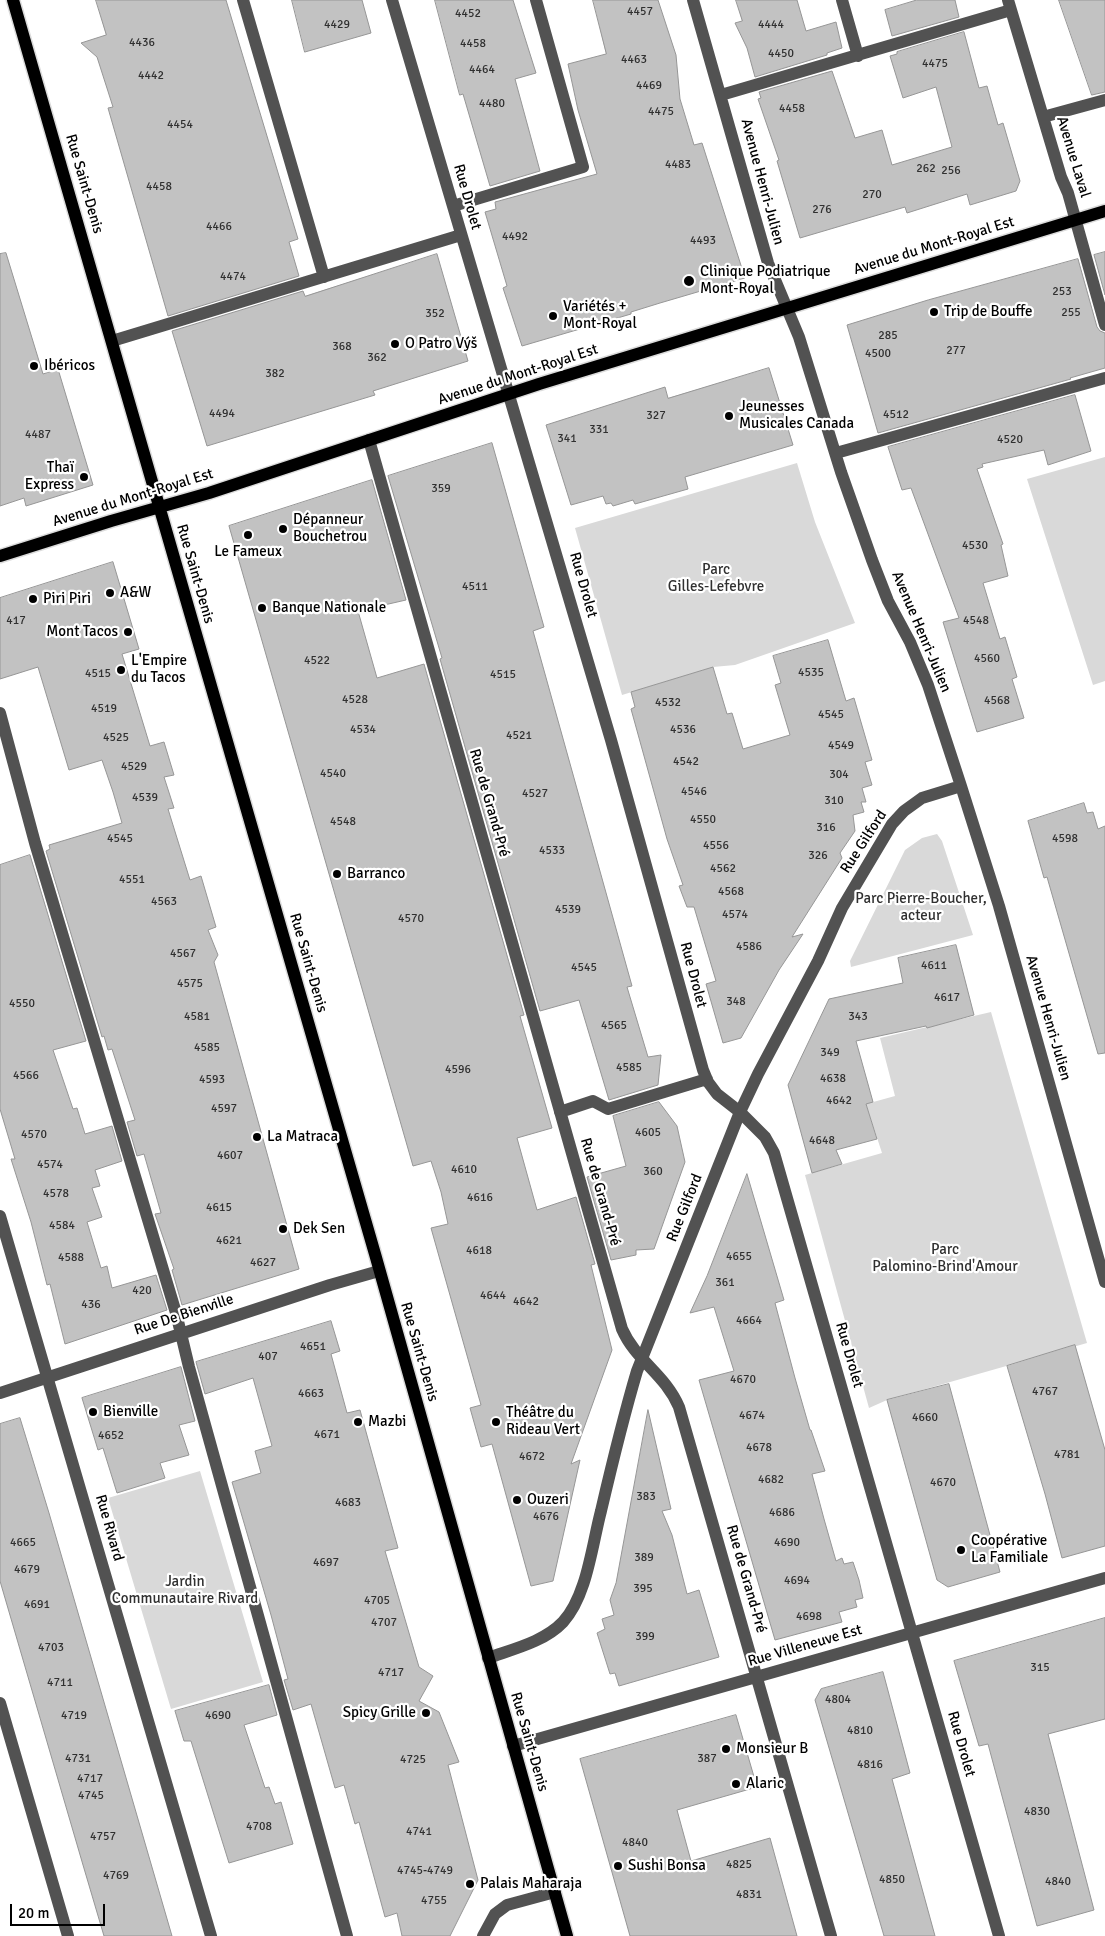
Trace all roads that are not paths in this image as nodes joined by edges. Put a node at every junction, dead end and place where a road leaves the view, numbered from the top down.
1 (13, 0) edge
2 (243, 0) edge
3 (392, 0) edge
4 (536, 0) edge
5 (693, 0) edge
6 (842, 0) edge
7 (1010, 5) edge
8 (858, 56) junction
9 (721, 95) junction
10 (1105, 100) edge
11 (1043, 117) junction
12 (453, 206) junction
13 (1105, 211) edge
14 (1075, 220) junction
15 (461, 235) junction
16 (324, 277) junction
17 (786, 308) junction
18 (1105, 325) edge
19 (112, 341) junction
20 (1105, 378) edge
21 (509, 394) junction
22 (369, 440) junction
23 (836, 453) junction
24 (160, 507) junction
25 (0, 556) edge
26 (0, 713) edge
27 (961, 786) junction
28 (706, 1079) junction
29 (560, 1112) junction
30 (740, 1112) junction
31 (0, 1216) edge
32 (379, 1271) junction
33 (1105, 1282) edge
34 (180, 1334) junction
35 (641, 1359) junction
36 (48, 1377) junction
37 (0, 1392) edge
38 (1105, 1578) edge
39 (913, 1632) junction
40 (488, 1658) junction
41 (758, 1676) junction
42 (0, 1703) edge
43 (513, 1746) junction
44 (555, 1892) junction
45 (68, 1936) edge
46 (211, 1936) edge
47 (347, 1936) edge
48 (483, 1936) edge
49 (567, 1936) edge
50 (831, 1936) edge
51 (999, 1936) edge

1 - 19 main road, Rue Saint-Denis
2 - 16 street
3 - 12 street, Rue Drolet
4 - 12 street
5 - 9 street, Avenue Henri-Julien
6 - 8 street
7 - 8 street
7 - 11 street, Avenue Laval
8 - 9 street
9 - 17 street, Avenue Henri-Julien
10 - 11 street
11 - 14 street, Avenue Laval
12 - 15 street, Rue Drolet
13 - 14 main road, Avenue du Mont-Royal Est
14 - 17 main road, Avenue du Mont-Royal Est
14 - 18 street, Avenue Laval
15 - 16 street
15 - 21 street, Rue Drolet
16 - 19 street
17 - 21 main road, Avenue du Mont-Royal Est
17 - 23 street, Avenue Henri-Julien
19 - 24 main road, Rue Saint-Denis
20 - 23 street
21 - 22 main road, Avenue du Mont-Royal Est
21 - 28 street, Rue Drolet
22 - 24 main road, Avenue du Mont-Royal Est
22 - 29 street, Rue de Grand-Pré
23 - 27 street, Avenue Henri-Julien
24 - 25 main road, Avenue du Mont-Royal Est
24 - 32 main road, Rue Saint-Denis
26 - 34 street
27 - 30 street, Rue Gilford
27 - 33 street, Avenue Henri-Julien
28 - 29 street
28 - 30 street, Rue Drolet
29 - 35 street, Rue de Grand-Pré
30 - 35 street, Rue Gilford
30 - 39 street, Rue Drolet
31 - 36 street, Rue Rivard
32 - 34 street, Rue De Bienville
32 - 40 main road, Rue Saint-Denis
34 - 36 street, Rue De Bienville
34 - 47 street
35 - 40 street, Rue Gilford
35 - 41 street, Rue de Grand-Pré
36 - 37 street, Rue De Bienville
36 - 46 street, Rue Rivard
38 - 39 street, Rue Villeneuve Est
39 - 41 street, Rue Villeneuve Est
39 - 51 street, Rue Drolet
40 - 43 main road, Rue Saint-Denis
41 - 43 street, Rue Villeneuve Est
41 - 50 street, Rue de Grand-Pré
42 - 45 street
43 - 44 main road, Rue Saint-Denis
44 - 48 street
44 - 49 main road, Rue Saint-Denis

